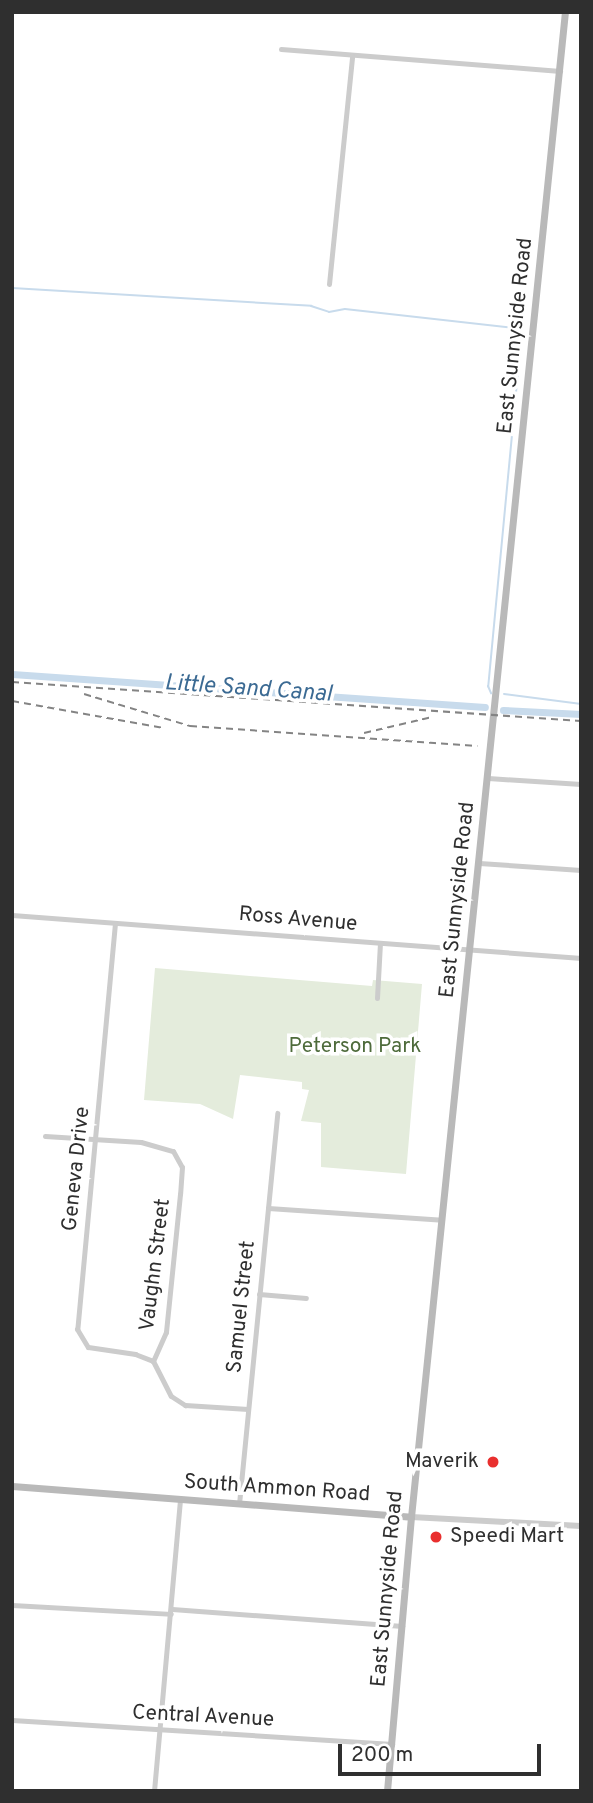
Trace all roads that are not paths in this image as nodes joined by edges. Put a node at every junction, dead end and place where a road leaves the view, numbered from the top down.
1 (565, 12) edge
2 (281, 49) dead end
3 (352, 56) junction
4 (560, 71) junction
5 (329, 284) dead end
6 (488, 778) junction
7 (581, 783) edge
8 (480, 863) junction
9 (581, 870) edge
10 (12, 915) edge
11 (115, 923) junction
12 (380, 943) junction
13 (471, 948) junction
14 (581, 958) edge
15 (377, 998) dead end
16 (277, 1113) dead end
17 (45, 1136) dead end
18 (96, 1140) junction
19 (268, 1208) junction
20 (442, 1220) junction
21 (259, 1294) junction
22 (306, 1298) dead end
23 (153, 1361) junction
24 (248, 1409) junction
25 (12, 1486) edge
26 (180, 1499) junction
27 (239, 1504) junction
28 (411, 1517) junction
29 (581, 1526) edge
30 (12, 1605) edge
31 (171, 1611) junction
32 (402, 1626) junction
33 (12, 1720) edge
34 (160, 1732) junction
35 (392, 1744) junction
36 (154, 1791) edge
37 (387, 1791) edge

1 - 4 main road, East Sunnyside Road
2 - 3 street
3 - 4 street
3 - 5 street
4 - 6 main road, East Sunnyside Road
6 - 7 street
6 - 8 main road, East Sunnyside Road
8 - 9 street
8 - 13 main road, East Sunnyside Road
10 - 11 street, Ross Avenue
11 - 12 street, Ross Avenue
11 - 18 street, Geneva Drive
12 - 13 street, Ross Avenue
12 - 15 street
13 - 14 street, Ross Avenue
13 - 20 main road, East Sunnyside Road
16 - 19 street, Samuel Street
17 - 18 street
18 - 23 street, Geneva Drive
18 - 23 street, Vaughn Street
19 - 20 street
19 - 21 street, Samuel Street
20 - 28 main road, East Sunnyside Road
21 - 22 street
21 - 24 street, Samuel Street
23 - 24 street, Vaughn Street
24 - 27 street, Samuel Street
25 - 26 main road, South Ammon Road
26 - 27 main road, South Ammon Road
26 - 31 street
27 - 28 main road, South Ammon Road
28 - 29 street, South Ammon Road
28 - 32 main road, East Sunnyside Road
30 - 31 street
31 - 32 street
31 - 34 street
32 - 35 main road, East Sunnyside Road
33 - 34 street, Central Avenue
34 - 35 street, Central Avenue
34 - 36 street
35 - 37 main road, East Sunnyside Road

